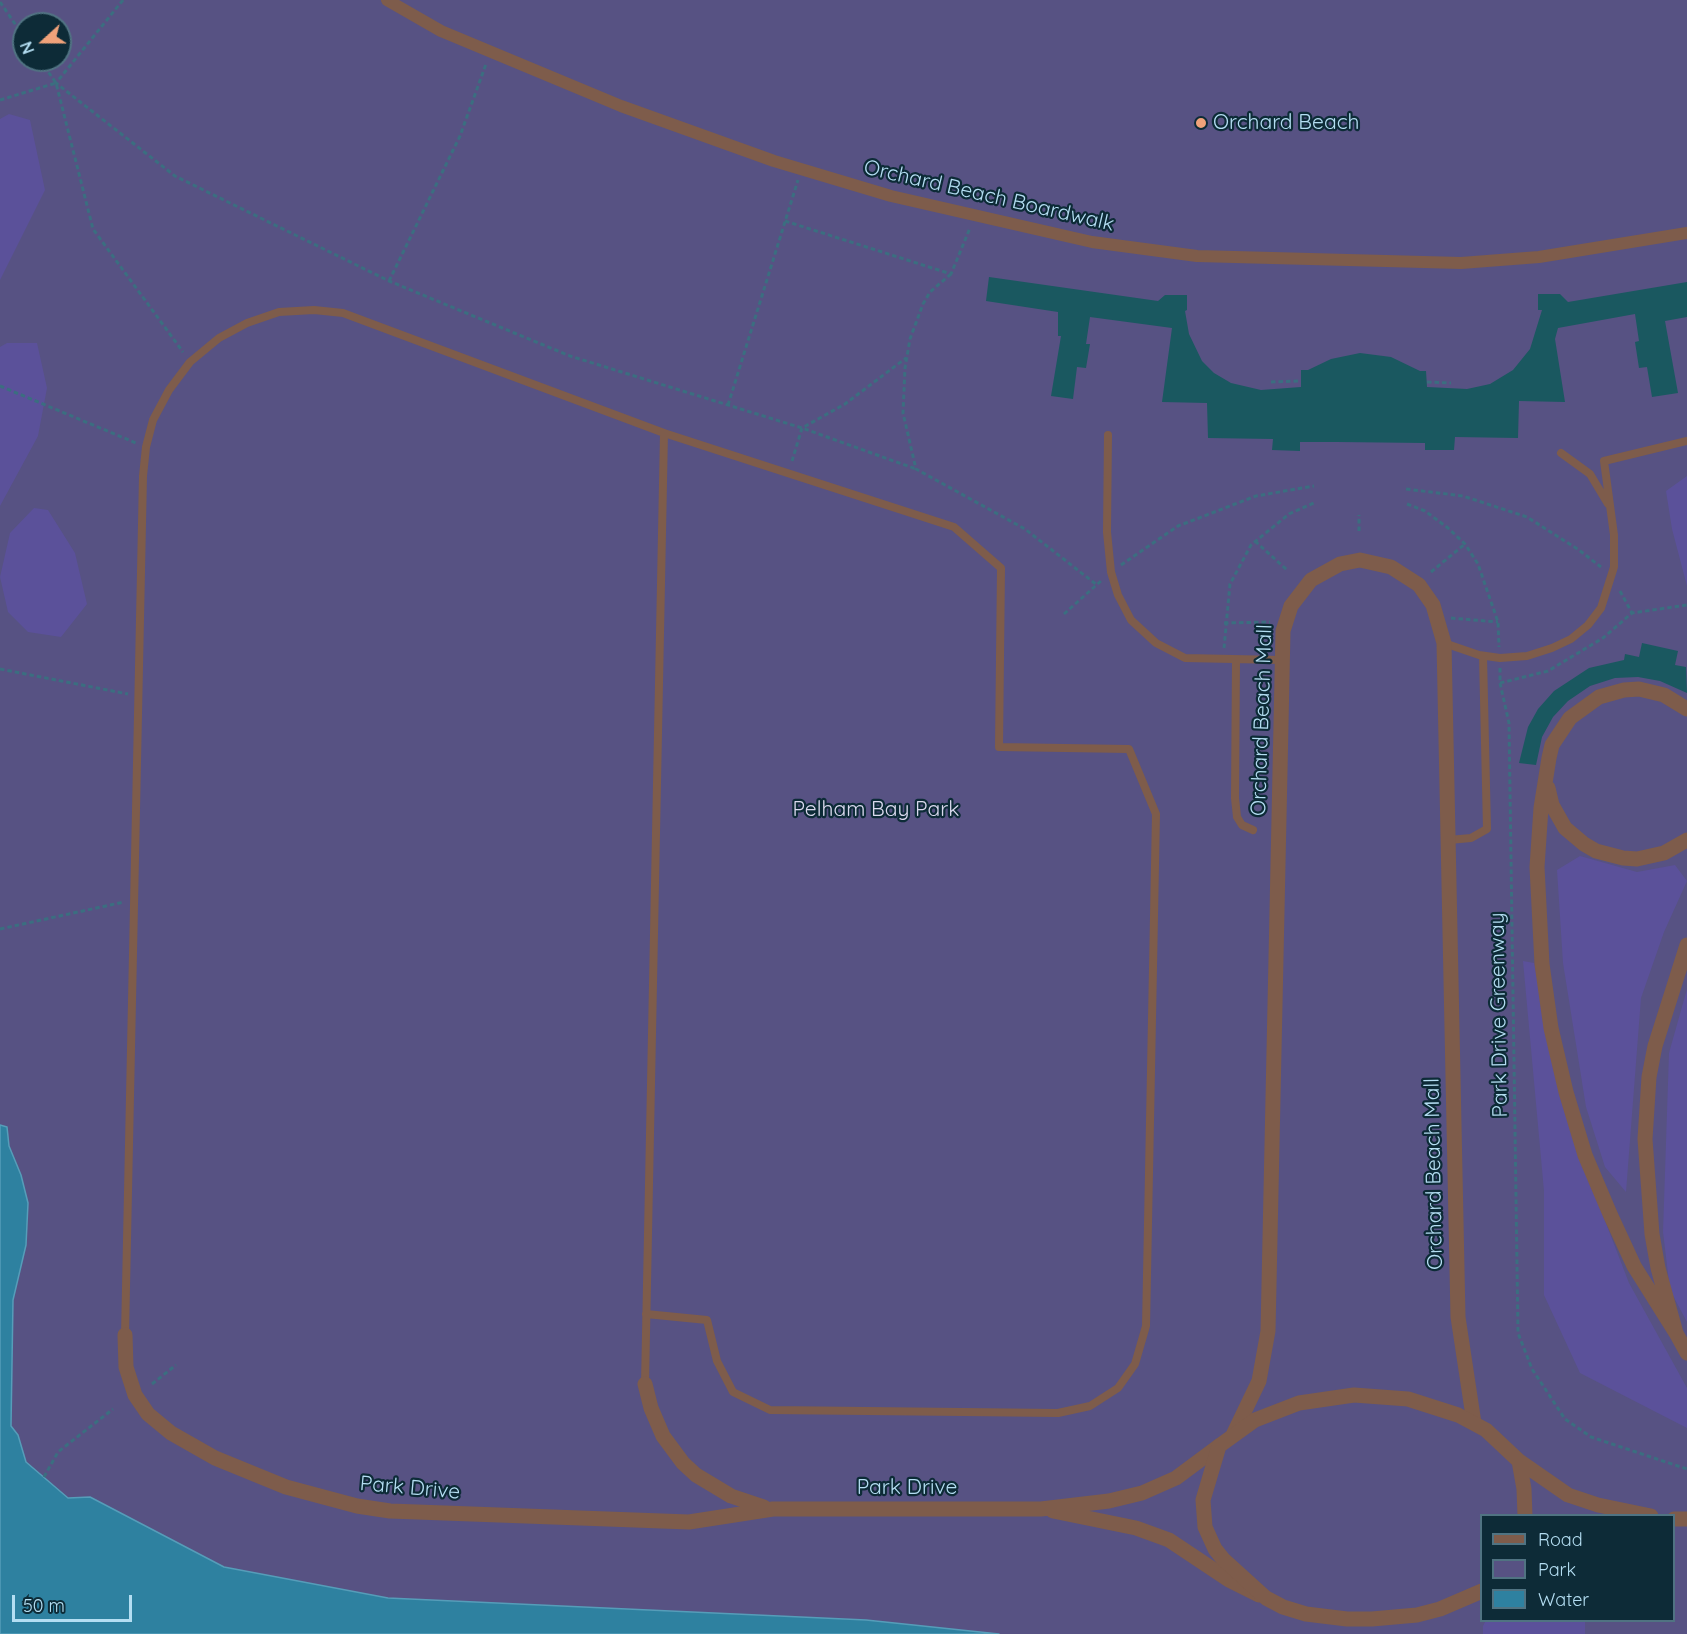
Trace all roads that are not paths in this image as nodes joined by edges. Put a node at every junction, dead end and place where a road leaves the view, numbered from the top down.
1 (387, 0) edge
2 (1687, 233) edge
3 (663, 433) junction
4 (1108, 435) dead end
5 (1687, 441) edge
6 (1562, 453) dead end
7 (1611, 510) junction
8 (1444, 643) junction
9 (1483, 656) junction
10 (1236, 660) junction
11 (1281, 660) junction
12 (1687, 709) edge
13 (1546, 773) junction
14 (1254, 830) dead end
15 (1449, 840) junction
16 (1687, 840) edge
17 (1687, 945) edge
18 (646, 1314) junction
19 (1676, 1333) junction
20 (125, 1335) joint
21 (1687, 1353) edge
22 (645, 1384) joint
23 (1474, 1423) junction
24 (1234, 1433) junction
25 (1219, 1446) junction
26 (1519, 1461) junction
27 (773, 1509) junction
28 (1041, 1509) junction
29 (1525, 1514) edge
30 (1646, 1514) edge
31 (1480, 1591) edge
32 (1266, 1598) junction

1 - 2 street, Orchard Beach Boardwalk
3 - 18 lane
3 - 18 lane
3 - 20 lane
4 - 10 lane
5 - 7 lane
6 - 7 lane
7 - 9 lane
8 - 9 lane
8 - 11 street, Orchard Beach Mall
8 - 15 street, Orchard Beach Mall
9 - 15 lane
10 - 11 lane
10 - 14 lane
11 - 24 street, Orchard Beach Mall
12 - 13 street
13 - 16 street
13 - 19 street
15 - 23 street, Orchard Beach Mall
17 - 19 street
18 - 22 lane
19 - 21 street
20 - 27 street, Park Drive
22 - 27 street, Park Drive
23 - 24 street, Park Drive
23 - 26 street, Park Drive
24 - 25 street, Park Drive
25 - 28 street, Park Drive
25 - 32 street, Park Drive
26 - 29 street
26 - 30 street, Park Drive
27 - 28 street, Park Drive
28 - 32 street, Park Drive
31 - 32 street, Park Drive

